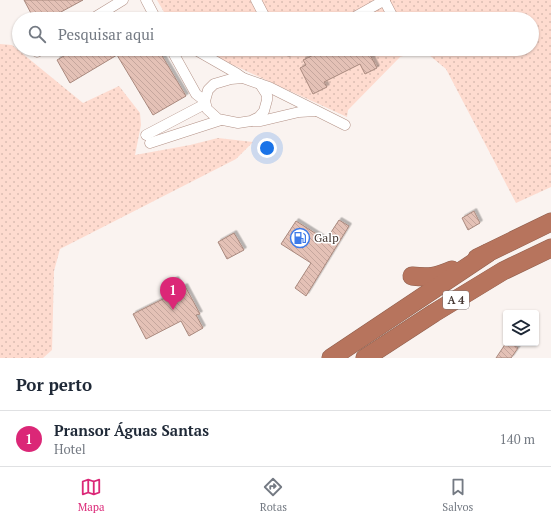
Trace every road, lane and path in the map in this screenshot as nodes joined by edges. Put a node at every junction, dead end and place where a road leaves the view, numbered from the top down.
1 (123, 0) edge
2 (146, 0) edge
3 (256, 0) edge
4 (384, 0) edge
5 (103, 12) edge
6 (152, 12) edge
7 (262, 12) edge
8 (363, 12) edge
9 (390, 12) edge
10 (175, 56) edge
11 (206, 56) edge
12 (243, 78) junction
13 (260, 84) junction
14 (205, 103) junction
15 (316, 111) junction
16 (221, 120) junction
17 (251, 121) junction
18 (345, 125) dead end
19 (551, 222) edge
20 (551, 248) edge
21 (488, 253) junction
22 (412, 276) dead end
23 (331, 358) edge
24 (365, 358) edge

1 - 5 street
2 - 6 street
3 - 7 street
4 - 8 street
4 - 9 street
10 - 14 street
11 - 12 street
12 - 13 street
12 - 14 street
13 - 15 street
13 - 17 street
14 - 16 street
14 - 16 street
15 - 17 street
15 - 18 street
16 - 17 street
19 - 21 highway, A 4
20 - 24 highway, A 4
21 - 22 highway
21 - 23 highway, A 4

